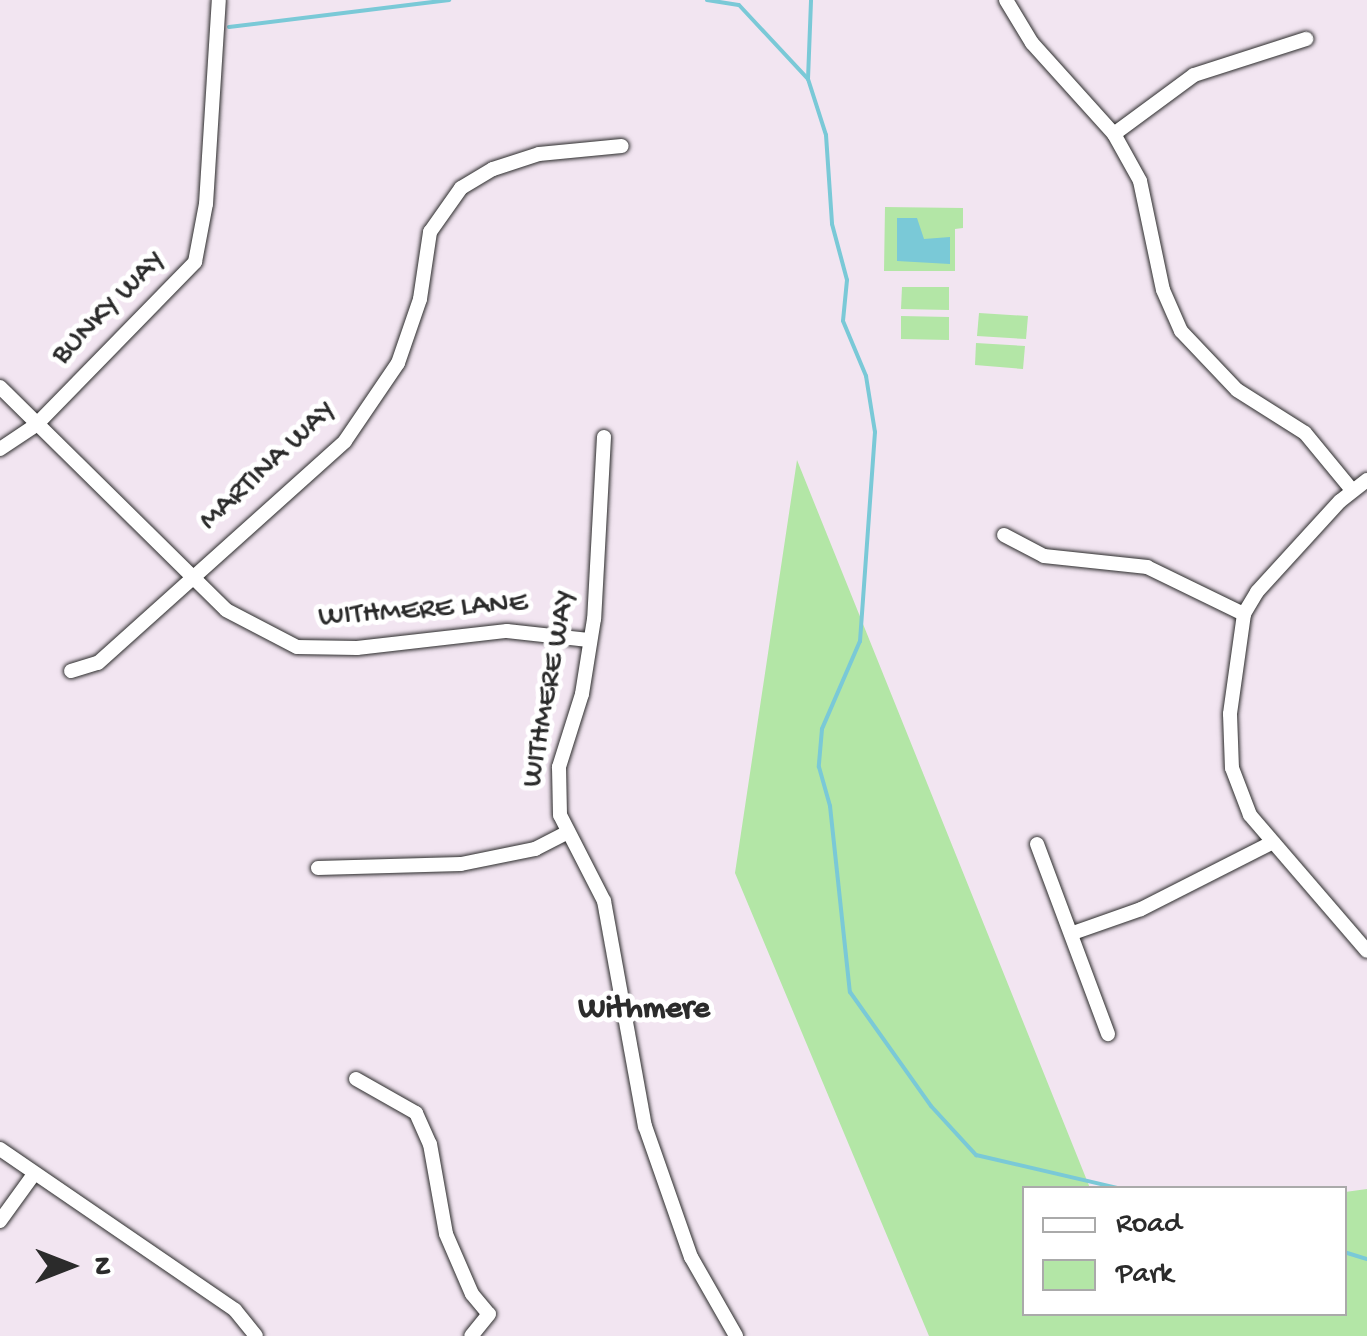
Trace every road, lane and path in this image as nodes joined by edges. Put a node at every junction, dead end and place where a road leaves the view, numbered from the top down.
1 (218, 0) edge
2 (1006, 0) edge
3 (1306, 39) dead end
4 (1114, 134) junction
5 (622, 146) dead end
6 (0, 387) edge
7 (36, 424) junction
8 (604, 437) dead end
9 (0, 448) edge
10 (1367, 480) edge
11 (1352, 490) junction
12 (1004, 535) dead end
13 (191, 580) junction
14 (1244, 614) junction
15 (590, 640) junction
16 (72, 671) dead end
17 (566, 833) junction
18 (1038, 844) dead end
19 (1270, 844) junction
20 (318, 868) dead end
21 (1073, 932) junction
22 (1367, 951) edge
23 (1108, 1034) dead end
24 (356, 1078) dead end
25 (0, 1149) edge
26 (34, 1174) junction
27 (0, 1221) edge
28 (256, 1336) edge
29 (471, 1336) edge
30 (736, 1336) edge

1 - 7 street, BUNKY WAY
2 - 4 street
3 - 4 street
4 - 11 street
5 - 13 street, MARTINA WAY
6 - 7 street, WITHMERE LANE
7 - 9 street, BUNKY WAY
7 - 13 street, WITHMERE LANE
8 - 15 street, WITHMERE WAY
10 - 11 street
11 - 14 street
12 - 14 street
13 - 15 street, WITHMERE LANE
13 - 16 street, MARTINA WAY
14 - 19 street
15 - 17 street, WITHMERE WAY
17 - 20 street
17 - 30 street, WITHMERE WAY
18 - 21 street
19 - 21 street
19 - 22 street
21 - 23 street
24 - 29 street
25 - 26 street
26 - 27 street
26 - 28 street

